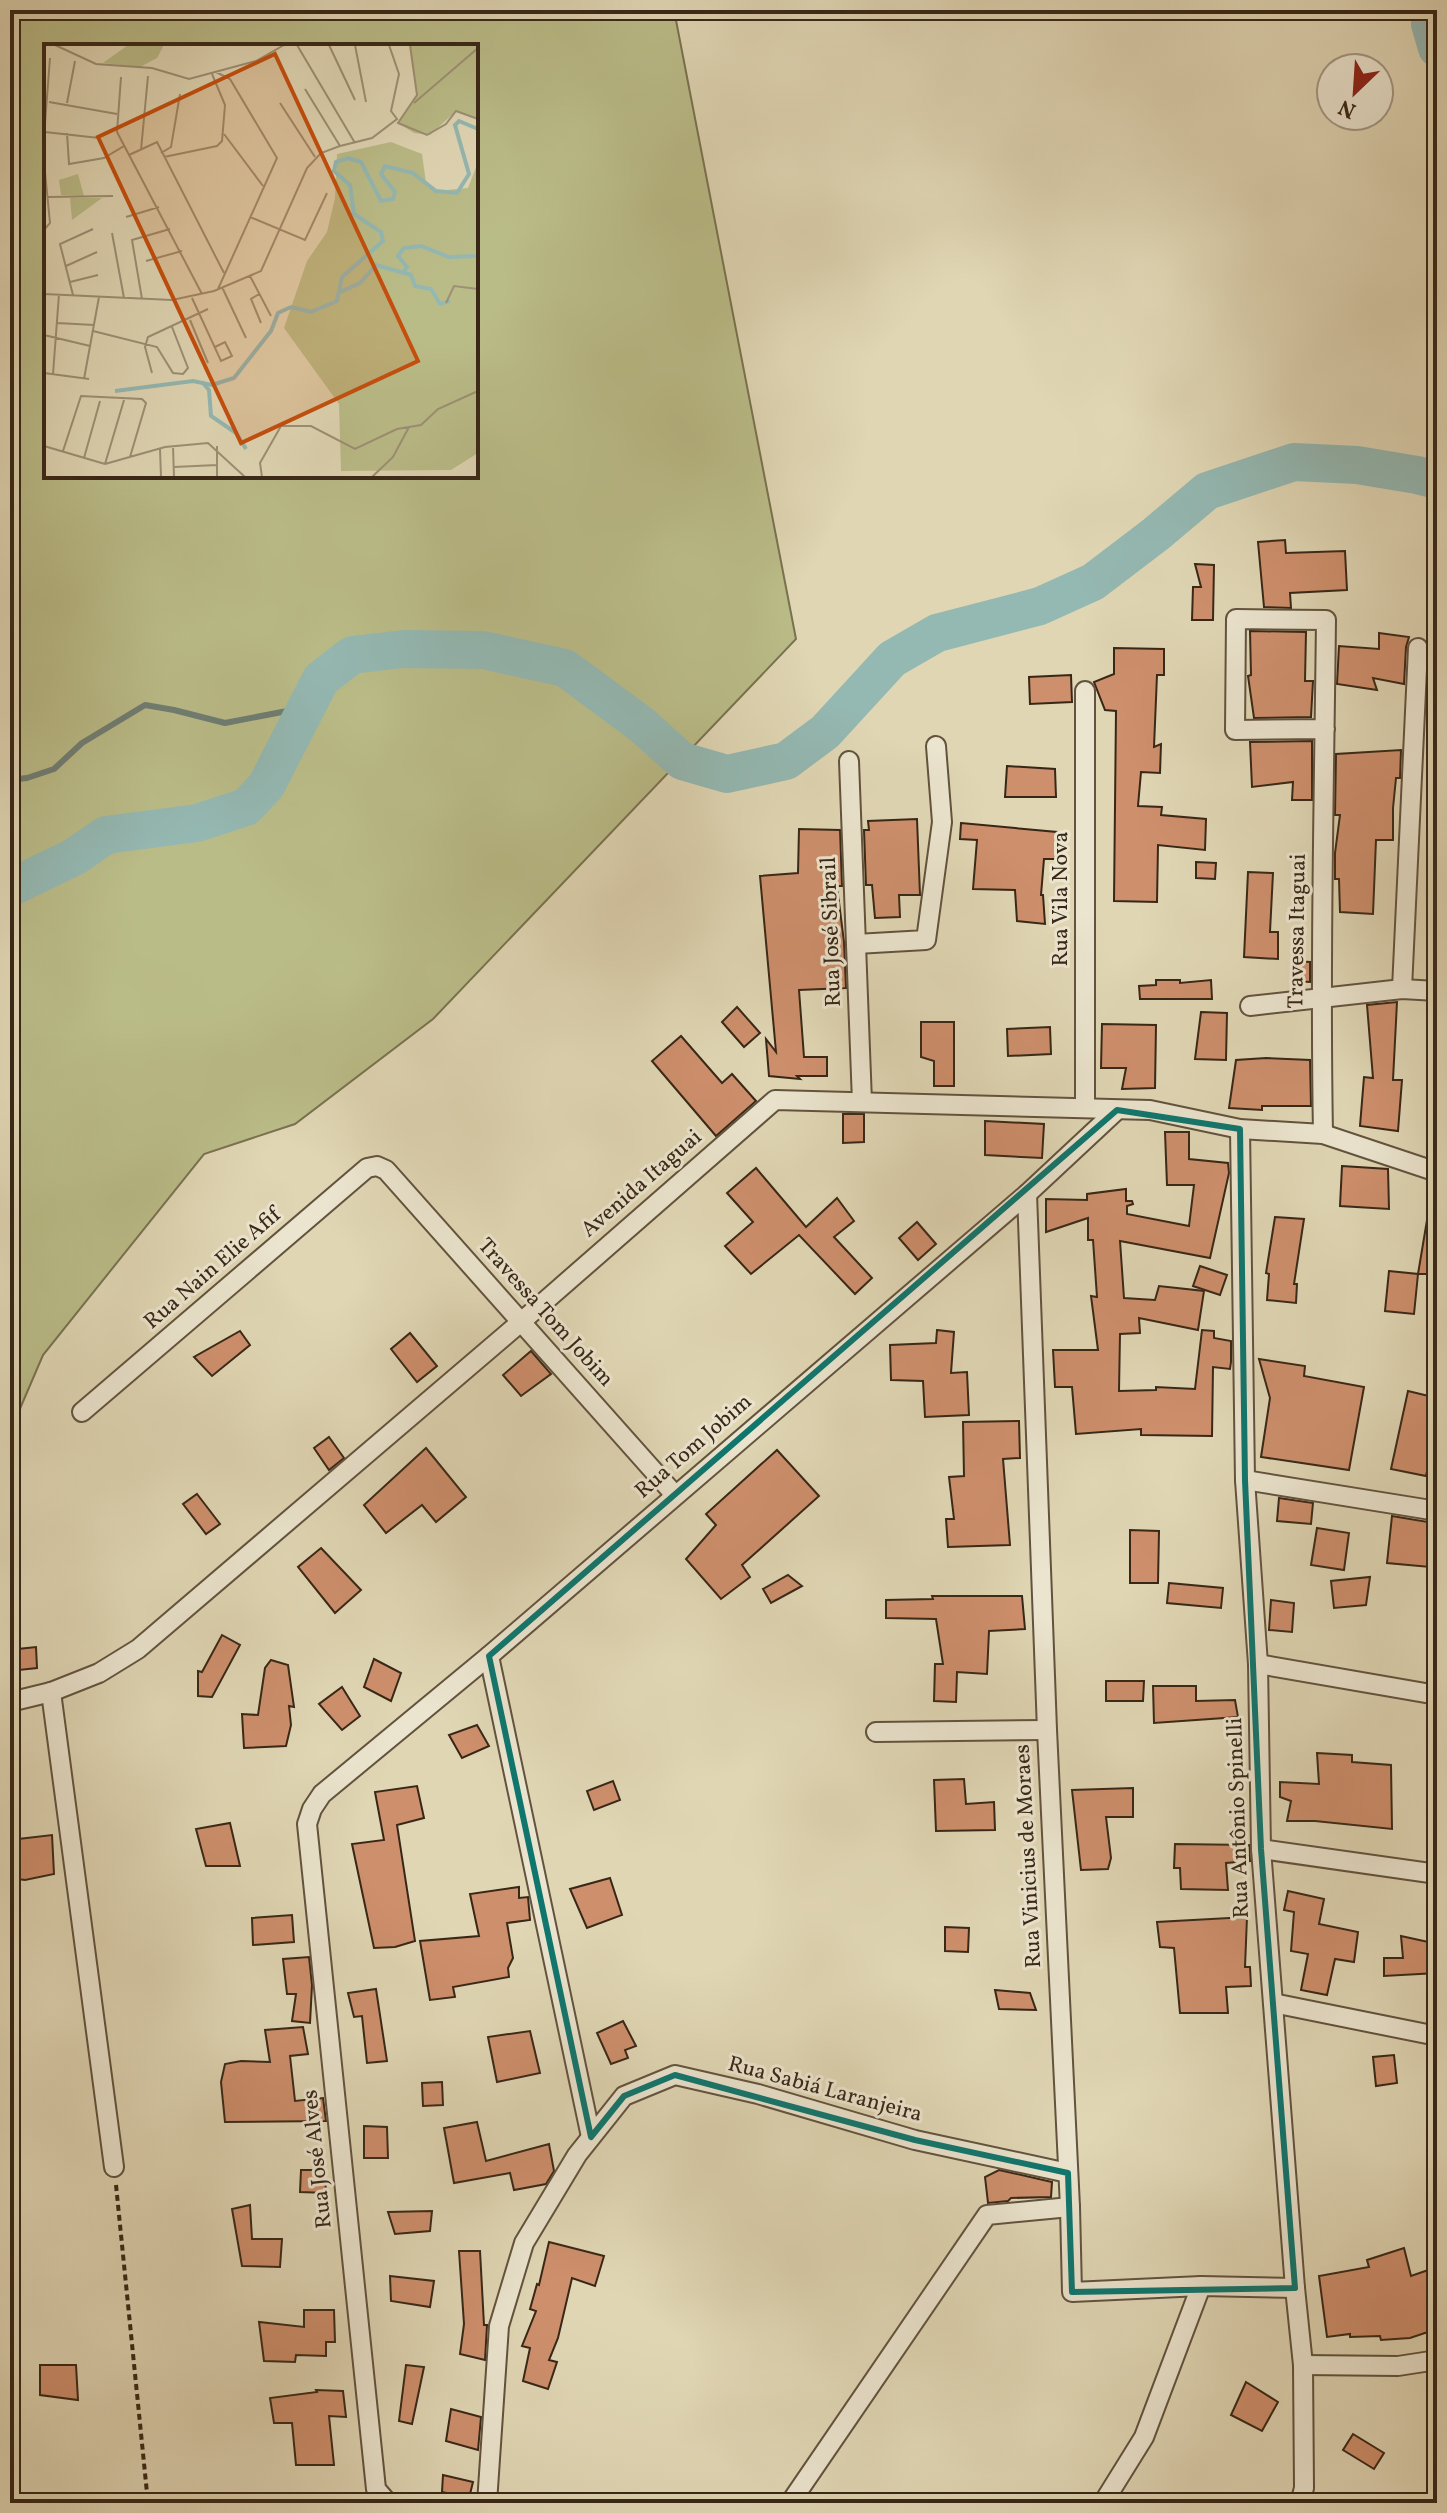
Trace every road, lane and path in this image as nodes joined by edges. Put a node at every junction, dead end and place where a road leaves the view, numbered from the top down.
1 (1418, 648) dead end
2 (1085, 691) dead end
3 (1325, 729) junction
4 (936, 746) dead end
5 (849, 761) dead end
6 (856, 944) junction
7 (1402, 989) junction
8 (1437, 991) edge
9 (1320, 997) junction
10 (1250, 1006) dead end
11 (862, 1102) junction
12 (1085, 1108) junction
13 (1117, 1110) junction
14 (1240, 1129) junction
15 (1323, 1134) junction
16 (377, 1166) joint
17 (1437, 1172) edge
18 (1027, 1194) junction
19 (521, 1322) junction
20 (82, 1412) dead end
21 (1245, 1480) junction
22 (675, 1495) junction
23 (1437, 1511) edge
24 (489, 1656) junction
25 (1258, 1664) junction
26 (51, 1692) junction
27 (1437, 1695) edge
28 (10, 1702) edge
29 (1047, 1730) junction
30 (876, 1732) dead end
31 (307, 1824) joint
32 (1261, 1849) junction
33 (1437, 1874) edge
34 (1273, 2003) junction
35 (1437, 2036) edge
36 (591, 2137) junction
37 (114, 2167) joint
38 (1068, 2173) junction
39 (1070, 2207) junction
40 (1201, 2286) junction
41 (1295, 2288) junction
42 (1437, 2360) edge
43 (1303, 2365) junction
44 (382, 2496) edge
45 (148, 2503) edge
46 (487, 2503) edge
47 (790, 2503) edge
48 (1103, 2503) edge
49 (1300, 2503) edge

1 - 7 street
2 - 12 street, Rua Vila Nova
3 - 3 street, Travessa Itaguai
3 - 9 street, Travessa Itaguai
4 - 6 street
5 - 6 street, Rua José Sibrail
6 - 11 street, Rua José Sibrail
7 - 8 street
7 - 9 street
9 - 10 street
9 - 15 street, Travessa Itaguai
11 - 12 street, Avenida Itaguai
11 - 19 street, Avenida Itaguai
12 - 13 street, Avenida Itaguai
13 - 14 street, Avenida Itaguai
13 - 18 street, Rua Tom Jobim
14 - 15 street, Avenida Itaguai
14 - 21 street, Rua Antônio Spinelli
15 - 17 street, Avenida Itaguai
16 - 19 street, Travessa Tom Jobim
16 - 20 street, Rua Nain Elie Afif
18 - 22 street, Rua Tom Jobim
18 - 29 street, Rua Vinicius de Moraes
19 - 22 street, Travessa Tom Jobim
19 - 26 street, Avenida Itaguai
21 - 23 street
21 - 25 street, Rua Antônio Spinelli
22 - 24 street, Rua Tom Jobim
24 - 31 street, Rua Tom Jobim
24 - 36 street
25 - 27 street
25 - 32 street, Rua Antônio Spinelli
26 - 28 street, Avenida Itaguai
26 - 37 street
29 - 30 street
29 - 38 street, Rua Vinicius de Moraes
31 - 44 street, Rua José Alves
32 - 33 street
32 - 34 street, Rua Antônio Spinelli
34 - 35 street
34 - 41 street, Rua Antônio Spinelli
36 - 38 street, Rua Sabiá Laranjeira
36 - 46 street, Rua Sabiá Laranjeira
37 - 45 path
38 - 39 street, Rua Vinicius de Moraes
39 - 40 street, Rua Vinicius de Moraes
39 - 47 street
40 - 41 street, Rua Vinicius de Moraes
40 - 48 street
41 - 43 street, Rua Antônio Spinelli
42 - 43 street
43 - 49 street, Rua Antônio Spinelli

